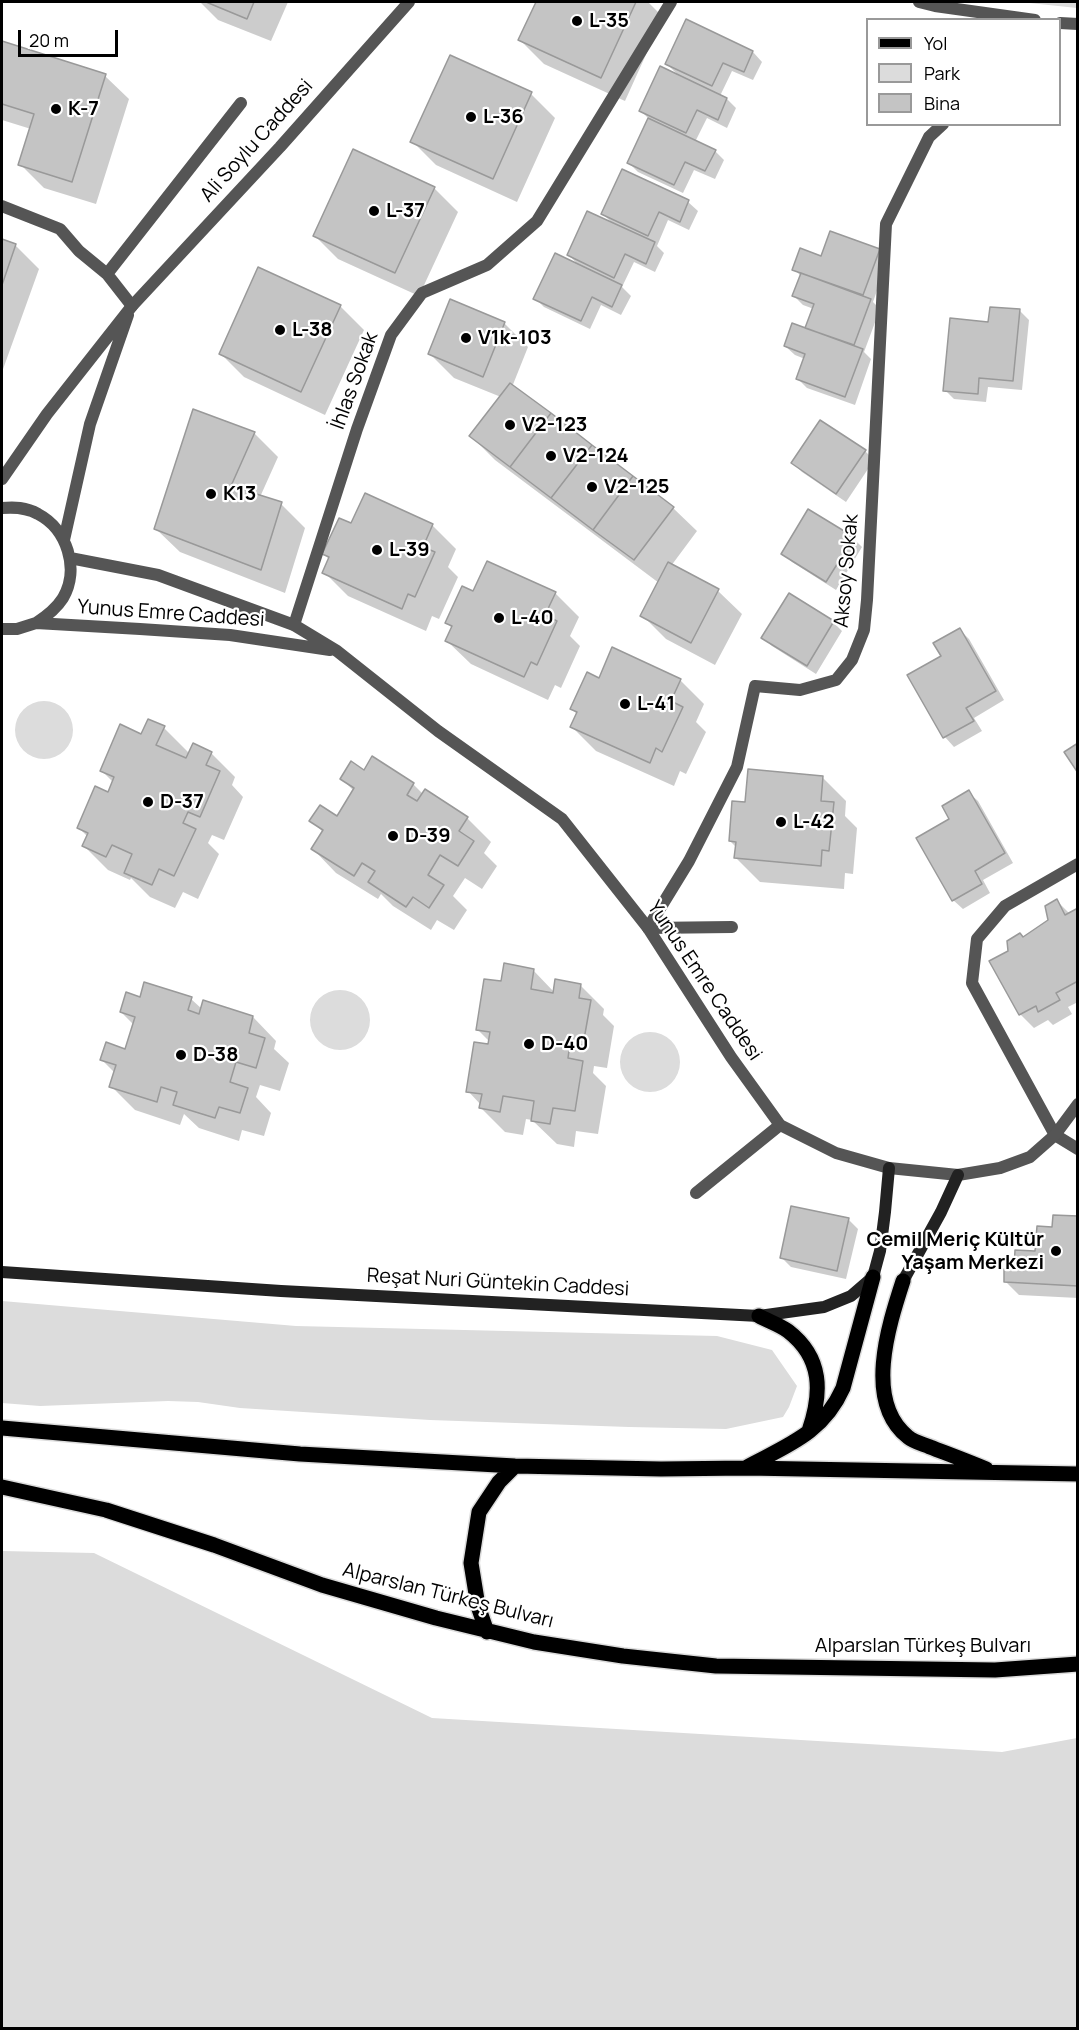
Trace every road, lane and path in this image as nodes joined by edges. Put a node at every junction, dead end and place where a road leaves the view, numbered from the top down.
1 (409, 2) edge
2 (671, 2) edge
3 (919, 2) edge
4 (1021, 18) edge
5 (1061, 23) edge
6 (1077, 24) edge
7 (241, 103) dead end
8 (941, 126) edge
9 (2, 206) edge
10 (107, 274) junction
11 (132, 306) junction
12 (2, 479) edge
13 (2, 508) edge
14 (64, 540) junction
15 (70, 558) junction
16 (36, 623) junction
17 (294, 625) junction
18 (2, 629) edge
19 (337, 651) junction
20 (1077, 864) edge
21 (732, 927) dead end
22 (648, 928) junction
23 (1077, 1104) edge
24 (780, 1125) junction
25 (1055, 1136) junction
26 (1077, 1149) edge
27 (888, 1168) junction
28 (958, 1174) junction
29 (696, 1193) dead end
30 (2, 1272) edge
31 (873, 1277) junction
32 (903, 1281) joint
33 (759, 1316) junction
34 (2, 1428) edge
35 (808, 1434) junction
36 (515, 1466) junction
37 (747, 1468) junction
38 (997, 1473) junction
39 (1077, 1474) edge
40 (2, 1487) edge
41 (487, 1632) junction
42 (1077, 1664) edge

1 - 11 street, Ali Soylu Caddesi
2 - 17 street, İhlas Sokak
3 - 4 street
5 - 6 street
7 - 10 street
8 - 22 street, Aksoy Sokak
9 - 10 street
10 - 11 street
11 - 12 street, Ali Soylu Caddesi
11 - 14 street, Ali Soylu Caddesi
13 - 14 street
14 - 15 street
15 - 16 street
15 - 17 street, Yunus Emre Caddesi
16 - 18 street, Yunus Emre Caddesi
16 - 19 street, Yunus Emre Caddesi
17 - 19 street, Yunus Emre Caddesi
19 - 22 street, Yunus Emre Caddesi
20 - 25 street
21 - 22 street
22 - 24 street, Yunus Emre Caddesi
23 - 25 street, Yunus Emre Caddesi
24 - 27 street, Yunus Emre Caddesi
24 - 29 street
25 - 26 street
25 - 28 street, Yunus Emre Caddesi
27 - 28 street, Yunus Emre Caddesi
27 - 31 main road
28 - 32 main road
30 - 33 main road, Reşat Nuri Güntekin Caddesi
31 - 33 main road, Reşat Nuri Güntekin Caddesi
31 - 35 main road
32 - 38 main road
33 - 35 main road
34 - 36 main road
35 - 37 main road
36 - 37 main road
36 - 41 main road
37 - 38 main road
38 - 39 main road
40 - 41 main road, Alparslan Türkeş Bulvarı
41 - 42 main road, Alparslan Türkeş Bulvarı

